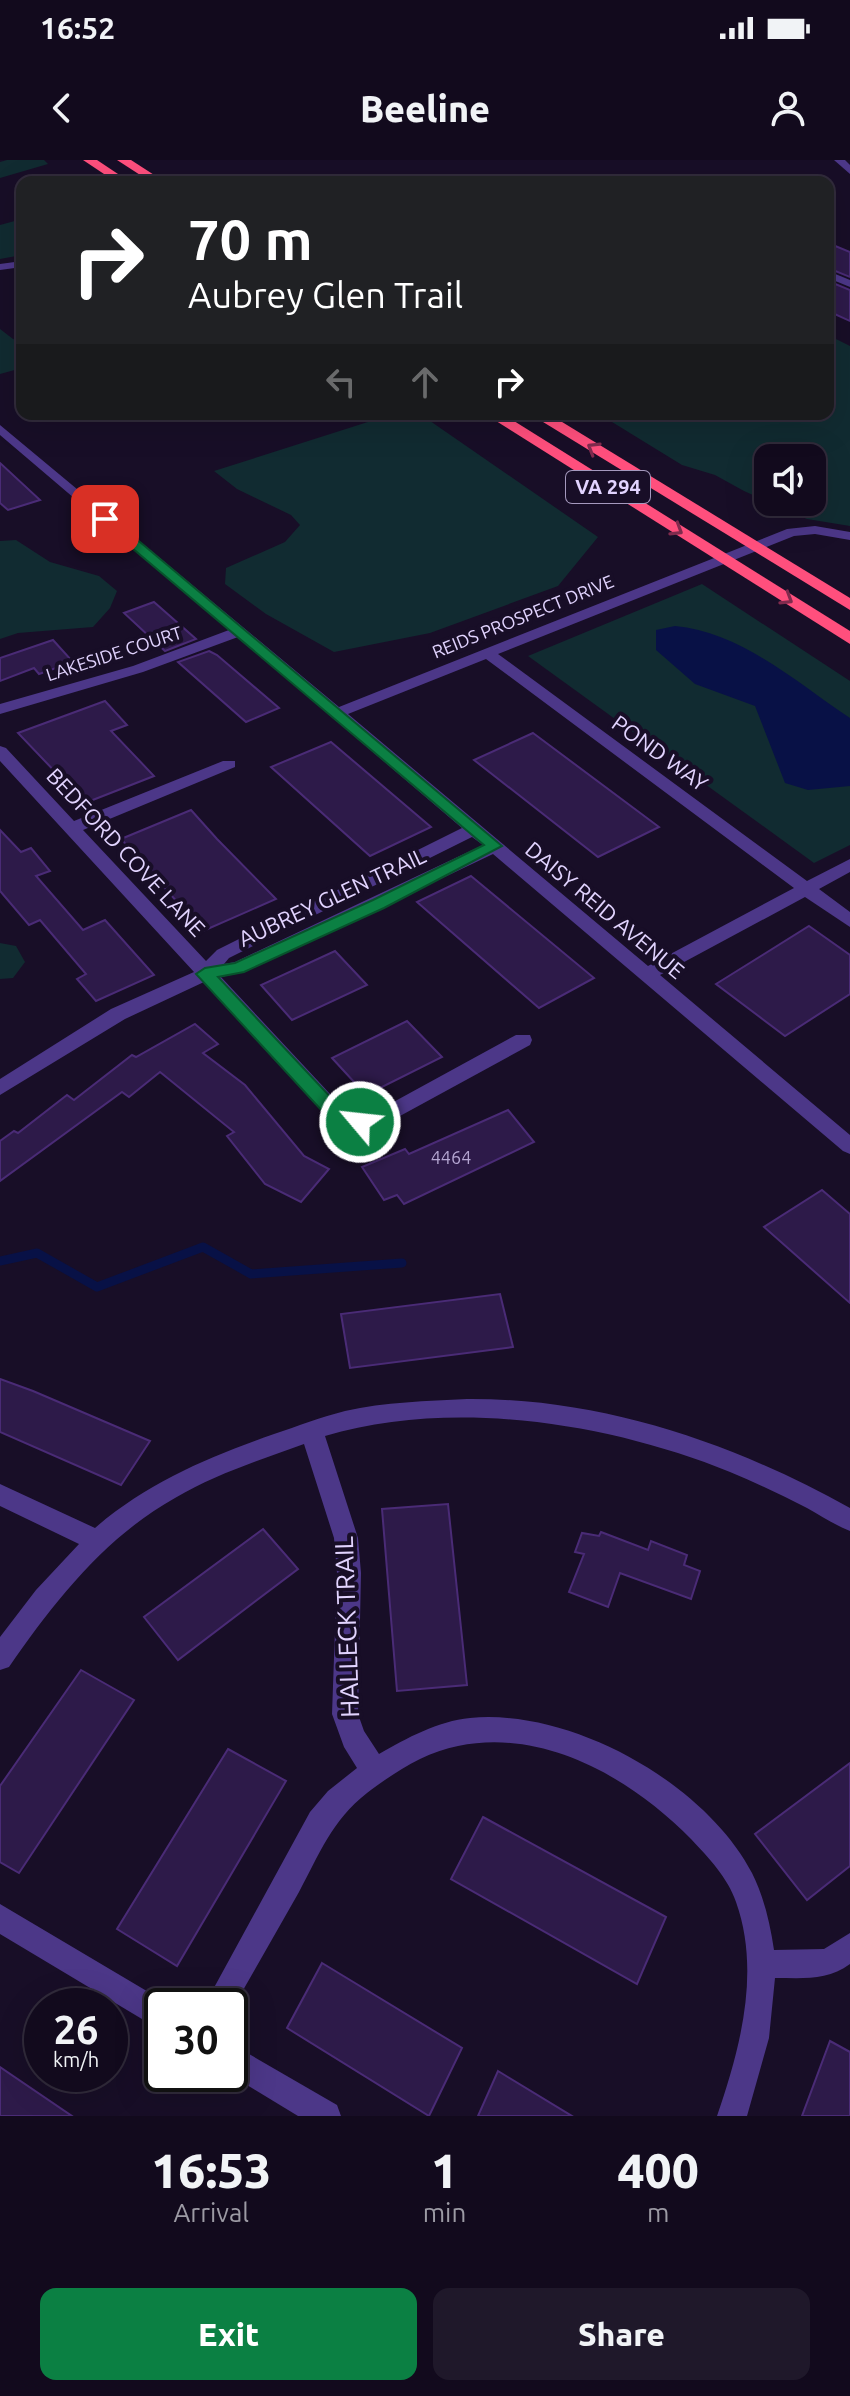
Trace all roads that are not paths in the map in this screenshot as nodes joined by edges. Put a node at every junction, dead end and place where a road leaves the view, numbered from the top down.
1 (89, 160) edge
2 (123, 160) edge
3 (839, 160) edge
4 (850, 171) edge
5 (114, 176) edge
6 (149, 176) edge
7 (503, 420) edge
8 (548, 420) edge
9 (0, 429) edge
10 (8, 445) edge
11 (850, 536) edge
12 (755, 547) junction
13 (724, 559) junction
14 (850, 605) edge
15 (238, 632) junction
16 (850, 639) edge
17 (487, 653) junction
18 (0, 709) edge
19 (337, 713) junction
20 (0, 751) edge
21 (229, 764) dead end
22 (72, 828) junction
23 (474, 829) junction
24 (495, 846) junction
25 (850, 865) edge
26 (806, 889) junction
27 (850, 921) edge
28 (205, 974) junction
29 (648, 974) junction
30 (523, 1040) dead end
31 (0, 1088) edge
32 (850, 1146) edge
33 (312, 1431) junction
34 (0, 1495) edge
35 (850, 1519) edge
36 (98, 1541) junction
37 (0, 1658) edge
38 (376, 1772) junction
39 (0, 1918) edge
40 (850, 1947) edge
41 (762, 1964) junction
42 (228, 1988) edge
43 (144, 2005) edge
44 (248, 2069) edge
45 (326, 2116) edge
46 (732, 2116) edge

1 - 5 highway
2 - 6 highway
3 - 4 street
7 -> 13 highway, VA 294
12 -> 8 highway, VA 294
9 - 10 street, DAISY REID AVENUE
10 - 15 street, DAISY REID AVENUE
11 - 12 street, REIDS PROSPECT DRIVE
12 - 13 street, REIDS PROSPECT DRIVE
12 - 14 highway, VA 294
13 -> 16 highway, VA 294
13 - 17 street, REIDS PROSPECT DRIVE
15 - 18 street, LAKESIDE COURT
15 - 19 street, DAISY REID AVENUE
17 - 19 street, REIDS PROSPECT DRIVE
17 - 26 street, POND WAY
19 - 23 street, DAISY REID AVENUE
20 - 22 street, BEDFORD COVE LANE
21 - 22 street
22 - 28 street, BEDFORD COVE LANE
23 - 24 street, DAISY REID AVENUE
23 - 28 street, AUBREY GLEN TRAIL
24 - 28 street, AUBREY GLEN TRAIL
24 - 29 street, DAISY REID AVENUE
25 - 26 street
26 - 27 street, POND WAY
26 - 29 street
28 - 30 street, BEDFORD COVE LANE
28 - 31 street
29 - 32 street, DAISY REID AVENUE
33 - 35 street
33 - 36 street
33 - 38 street, HALLECK TRAIL
34 - 36 street
36 - 37 street
38 - 41 street
38 - 42 street
39 - 43 street
40 - 41 street
41 - 46 street
44 - 45 street

